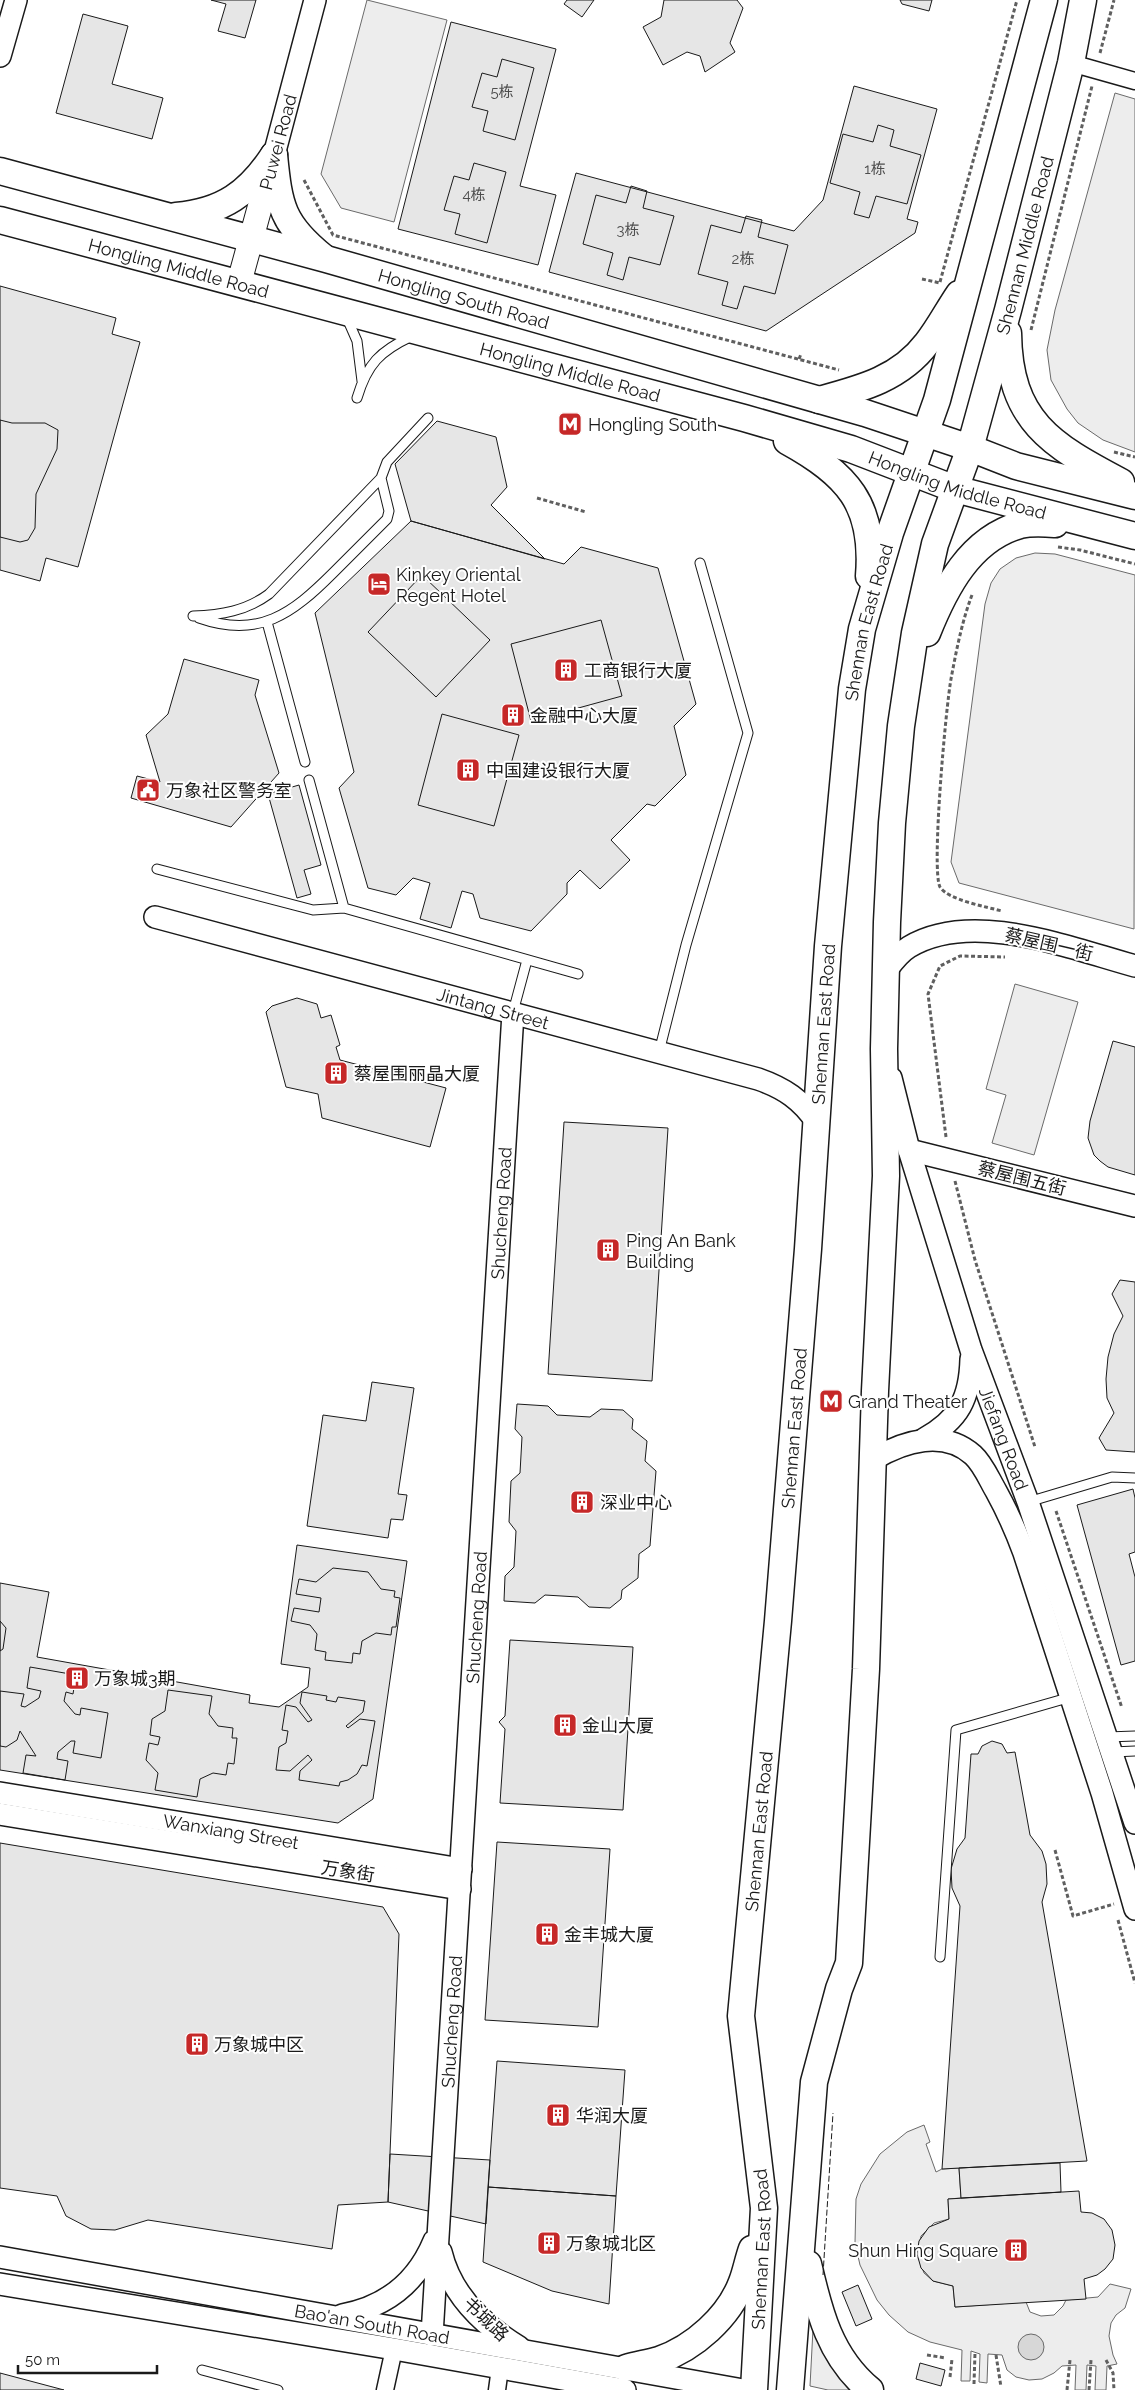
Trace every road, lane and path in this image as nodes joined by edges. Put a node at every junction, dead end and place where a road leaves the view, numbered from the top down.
1 (16, 0) edge
2 (315, 0) edge
3 (1017, 0) edge
4 (1044, 0) edge
5 (1083, 0) edge
6 (1114, 0) edge
7 (0, 56) edge
8 (1071, 63) junction
9 (1096, 70) junction
10 (1135, 81) edge
11 (274, 155) junction
12 (0, 171) edge
13 (304, 180) dead end
14 (168, 217) junction
15 (0, 220) edge
16 (251, 239) junction
17 (326, 259) junction
18 (971, 277) junction
19 (922, 279) dead end
20 (239, 283) junction
21 (940, 283) junction
22 (937, 292) dead end
23 (1008, 310) junction
24 (344, 311) junction
25 (1031, 331) dead end
26 (421, 332) junction
27 (801, 354) dead end
28 (799, 360) junction
29 (845, 372) dead end
30 (362, 381) junction
31 (357, 398) dead end
32 (818, 400) junction
33 (428, 418) dead end
34 (744, 418) junction
35 (926, 433) junction
36 (970, 448) junction
37 (912, 473) junction
38 (381, 478) junction
39 (955, 489) junction
40 (1135, 489) edge
41 (1135, 496) edge
42 (537, 498) dead end
43 (586, 512) dead end
44 (1135, 537) edge
45 (1051, 546) dead end
46 (700, 563) dead end
47 (1135, 564) edge
48 (972, 594) dead end
49 (267, 622) junction
50 (862, 629) junction
51 (908, 680) junction
52 (305, 762) dead end
53 (310, 780) dead end
54 (157, 869) dead end
55 (344, 908) junction
56 (156, 916) dead end
57 (1009, 923) junction
58 (1005, 957) dead end
59 (527, 960) junction
60 (1135, 966) edge
61 (885, 972) junction
62 (578, 974) dead end
63 (512, 1013) junction
64 (884, 1049) junction
65 (659, 1052) junction
66 (817, 1123) junction
67 (946, 1137) dead end
68 (910, 1150) junction
69 (954, 1178) dead end
70 (1135, 1206) edge
71 (971, 1350) junction
72 (924, 1439) junction
73 (1035, 1447) dead end
74 (874, 1459) junction
75 (1135, 1478) edge
76 (1028, 1502) junction
77 (1056, 1512) dead end
78 (1071, 1697) junction
79 (1122, 1708) dead end
80 (1135, 1736) edge
81 (1110, 1744) junction
82 (1135, 1751) edge
83 (0, 1793) edge
84 (0, 1814) edge
85 (1135, 1823) edge
86 (1054, 1850) dead end
87 (460, 1879) junction
88 (1114, 1904) dead end
89 (1135, 1909) edge
90 (940, 1957) dead end
91 (764, 2208) junction
92 (439, 2222) junction
93 (803, 2240) junction
94 (0, 2258) edge
95 (0, 2284) edge
96 (330, 2317) junction
97 (432, 2334) junction
98 (394, 2349) junction
99 (527, 2352) junction
100 (975, 2352) dead end
101 (927, 2355) dead end
102 (996, 2355) dead end
103 (946, 2358) dead end
104 (952, 2359) dead end
105 (1070, 2360) dead end
106 (1091, 2360) dead end
107 (1106, 2360) dead end
108 (500, 2368) junction
109 (202, 2370) dead end
110 (950, 2377) dead end
111 (625, 2379) edge
112 (974, 2384) dead end
113 (1001, 2387) dead end
114 (278, 2390) edge
115 (385, 2390) edge
116 (497, 2390) edge
117 (743, 2390) edge
118 (754, 2390) edge
119 (790, 2390) edge
120 (870, 2390) edge
121 (1067, 2390) edge
122 (1089, 2390) edge
123 (1114, 2390) edge

1 - 7 street
2 - 11 street, Puwei Road
3 - 21 path
4 - 18 main road
5 - 8 main road, Shennan Middle Road
6 - 9 path
8 - 9 street
8 - 23 main road, Shennan Middle Road
9 - 10 street
9 - 25 path
11 - 14 main road
11 - 16 main road, Puwei Road
11 - 17 main road
12 - 14 main road, Hongling South Road
13 - 28 path
14 - 16 main road, Hongling South Road
15 - 20 main road, Hongling Middle Road
16 - 17 main road, Hongling South Road
16 - 20 main road, Puwei Road
17 - 32 main road, Hongling South Road
18 - 32 main road
18 - 35 main road
19 - 21 path
20 - 24 main road, Hongling Middle Road
21 - 22 path
23 - 36 main road, Shennan Middle Road
23 - 40 main road
24 - 26 main road, Hongling Middle Road
24 - 30 lane
26 - 30 lane
26 - 34 main road, Hongling Middle Road
27 - 28 path
28 - 29 path
30 - 31 lane
32 - 35 main road, Hongling South Road
33 - 38 lane
34 - 37 main road, Hongling Middle Road
34 - 50 main road
35 - 36 main road, Hongling Middle Road
35 - 37 main road
36 - 39 main road, Shennan Middle Road
36 - 41 main road, Hongling Middle Road
37 - 39 main road, Hongling Middle Road
37 - 50 main road, Shennan East Road
38 - 49 lane
38 - 49 lane
39 - 44 main road, Hongling Middle Road
39 - 51 main road
42 - 43 path
44 - 51 main road
45 - 47 path
46 - 65 lane
48 - 57 path
49 - 52 lane
50 - 66 main road, Shennan East Road
51 - 61 main road
53 - 55 lane
54 - 55 lane
55 - 59 lane
56 - 63 street, Jintang Street
57 - 60 street, 蔡屋围一街
57 - 61 street, 蔡屋围一街
58 - 67 path
59 - 62 lane
59 - 63 lane
61 - 64 main road
63 - 65 street, Jintang Street
63 - 87 street, Shucheng Road
64 - 68 street, Jiefang Road
64 - 74 main road
65 - 66 street, Jintang Street
66 - 91 main road, Shennan East Road
68 - 70 street, 蔡屋围五街
68 - 71 street, Jiefang Road
69 - 73 path
71 - 72 street
71 - 76 street, Jiefang Road
72 - 74 street, Jiefang Road
72 - 78 street, Jiefang Road
74 - 93 main road
75 - 76 lane
76 - 81 street, Jiefang Road
77 - 79 path
78 - 89 street, Jiefang Road
78 - 90 lane
80 - 81 lane
81 - 82 lane
81 - 85 street, Jiefang Road
83 - 87 street, Wanxiang Street
84 - 87 street, 万象街
86 - 88 path
87 - 92 street, Shucheng Road
91 - 111 main road
91 - 118 main road, Shennan East Road
92 - 96 street
92 - 97 street, 书城路
92 - 99 street, 书城路
93 - 119 main road
93 - 120 main road
94 - 96 street, Bao'an South Road
95 - 98 street, Bao'an South Road
96 - 97 street, Bao'an South Road
97 - 99 street, Bao'an South Road
98 - 108 street, Bao'an South Road
98 - 115 street
99 - 111 street, Bao'an South Road
100 - 112 path
101 - 103 path
102 - 113 path
104 - 110 path
105 - 121 path
106 - 122 path
107 - 123 path
108 - 111 street, Bao'an South Road
108 - 116 street
109 - 114 lane
111 - 117 street, Bao'an South Road

